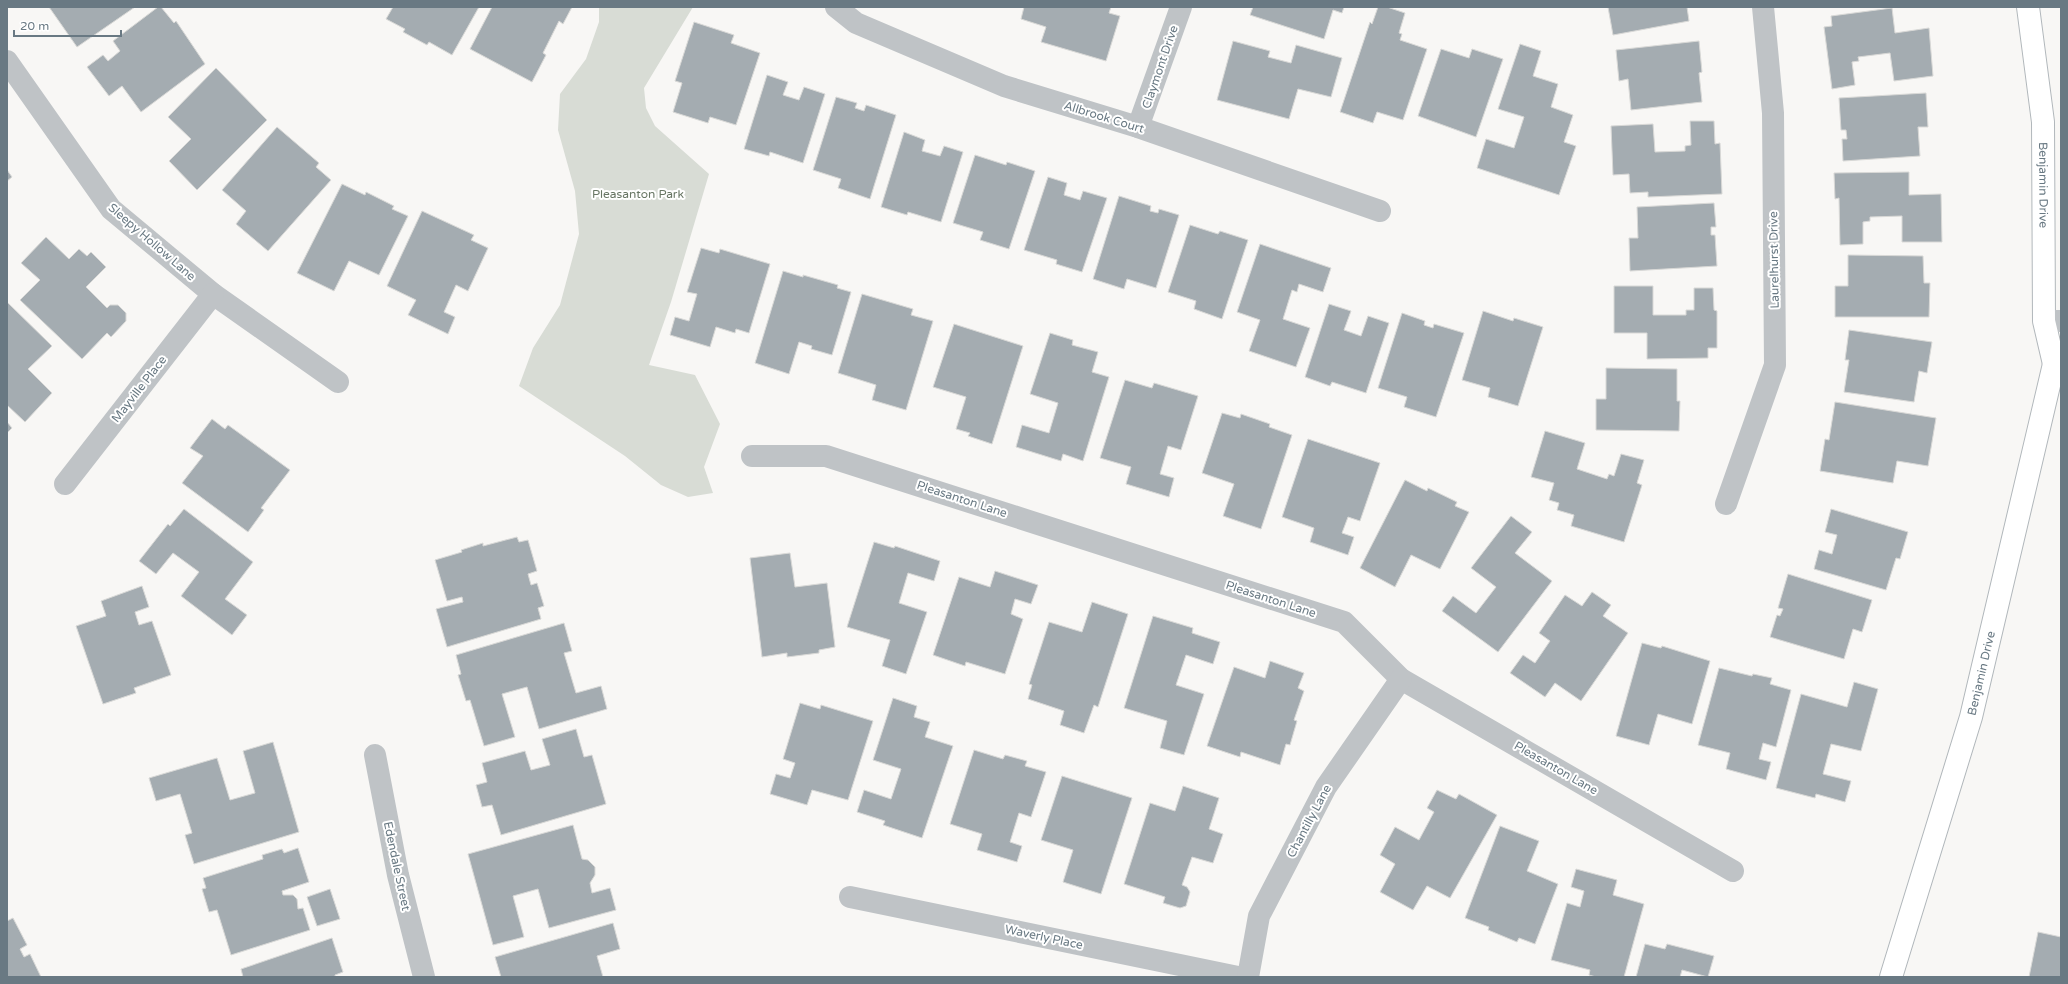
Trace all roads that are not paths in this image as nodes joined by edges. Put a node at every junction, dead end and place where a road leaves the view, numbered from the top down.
1 (836, 7) edge
2 (1181, 7) edge
3 (1763, 7) edge
4 (2028, 7) edge
5 (7, 61) edge
6 (1138, 127) junction
7 (1380, 211) dead end
8 (213, 294) junction
9 (2053, 321) edge
10 (2059, 360) edge
11 (338, 382) dead end
12 (752, 456) dead end
13 (65, 484) dead end
14 (1726, 504) dead end
15 (1401, 679) junction
16 (375, 755) dead end
17 (1733, 871) dead end
18 (850, 897) dead end
19 (424, 977) edge
20 (1238, 977) edge
21 (1248, 977) edge
22 (1892, 977) edge

1 - 6 street, Allbrook Court
2 - 6 street, Claymont Drive
3 - 14 street, Laurelhurst Drive
4 - 9 main road, Benjamin Drive
5 - 8 street, Sleepy Hollow Lane
6 - 7 street, Allbrook Court
8 - 11 street, Sleepy Hollow Lane
8 - 13 street, Mayville Place
9 - 10 main road, Benjamin Drive
10 - 22 main road, Benjamin Drive
12 - 15 street, Pleasanton Lane
15 - 17 street, Pleasanton Lane
15 - 21 street, Chantilly Lane
16 - 19 street, Edendale Street
18 - 20 street, Waverly Place

